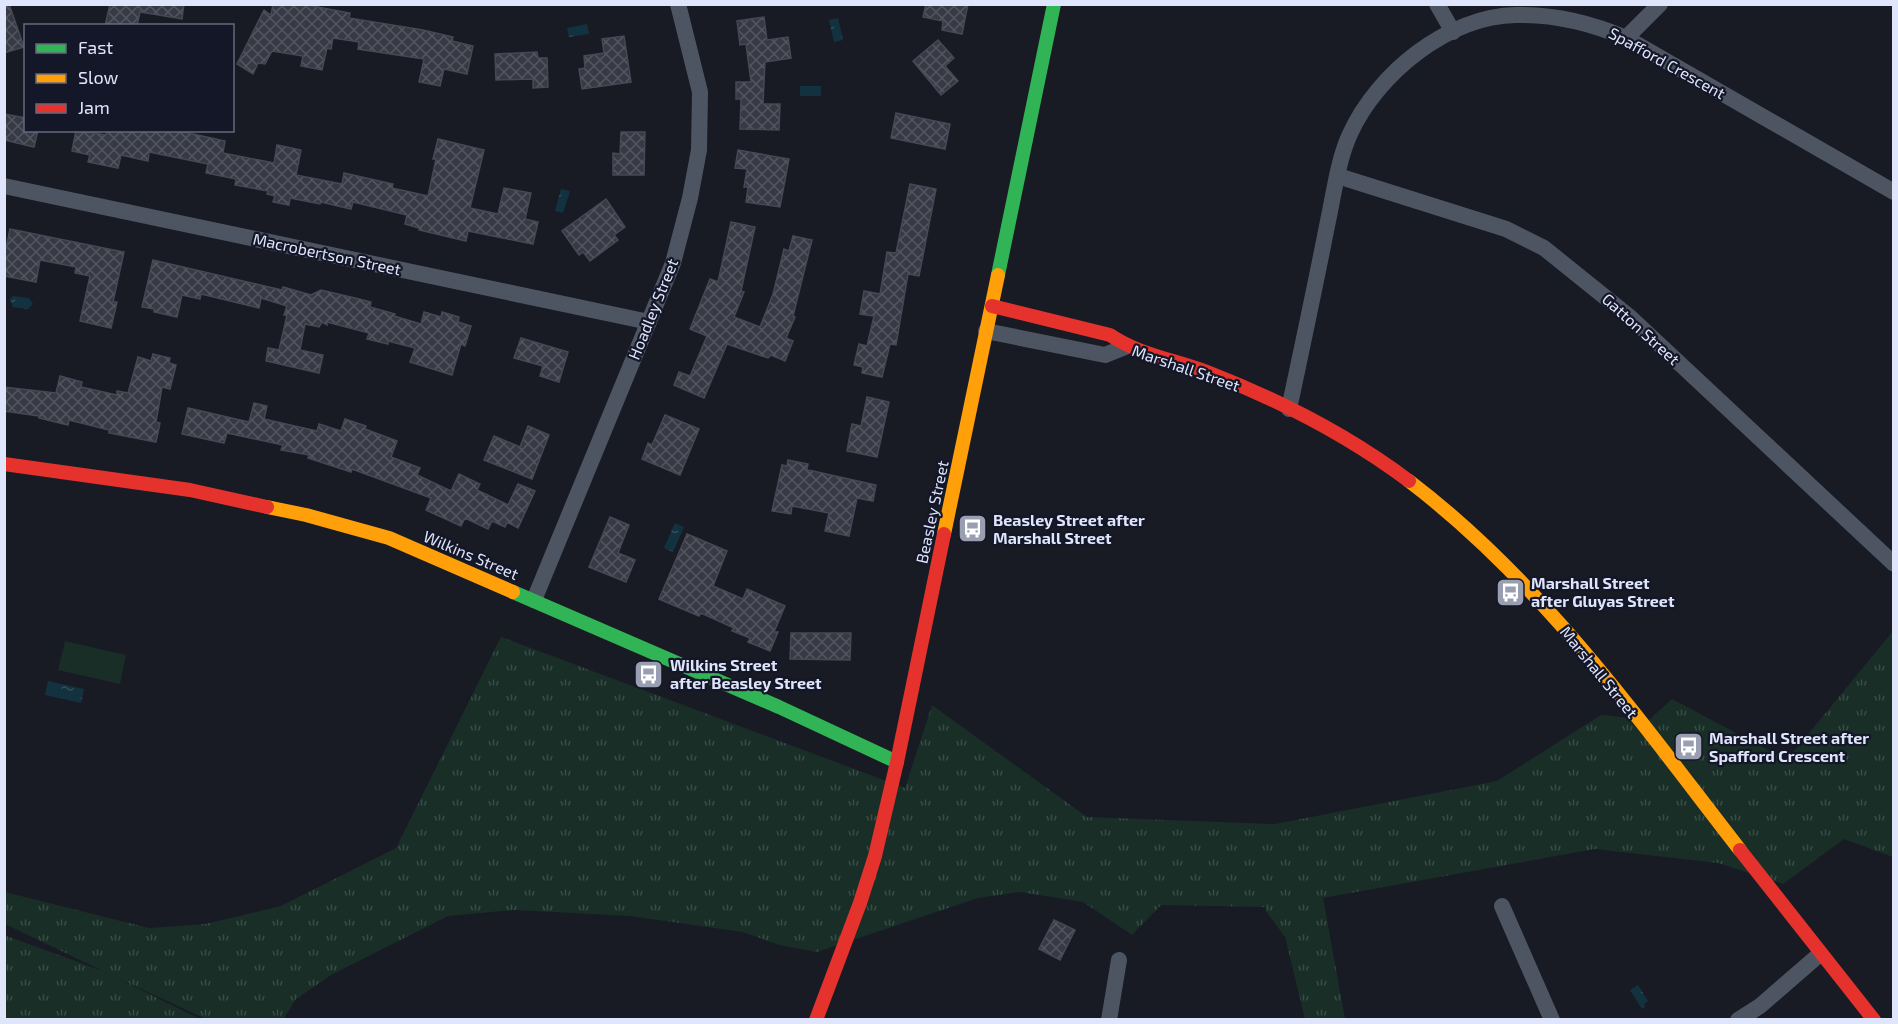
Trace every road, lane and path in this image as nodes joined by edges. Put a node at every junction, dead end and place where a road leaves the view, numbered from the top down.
1 (678, 4) edge
2 (1054, 4) edge
3 (1437, 4) edge
4 (1660, 4) edge
5 (1453, 32) junction
6 (1626, 38) junction
7 (1338, 176) junction
8 (4, 186) edge
9 (1893, 192) edge
10 (992, 306) junction
11 (649, 322) junction
12 (986, 331) junction
13 (1125, 347) junction
14 (1289, 409) junction
15 (4, 464) edge
16 (1893, 564) edge
17 (534, 600) junction
18 (897, 762) junction
19 (1502, 906) dead end
20 (1820, 954) junction
21 (1119, 960) dead end
22 (816, 1020) edge
23 (1109, 1020) edge
24 (1552, 1020) edge
25 (1738, 1020) edge
26 (1874, 1020) edge

1 - 11 street, Hoadley Street
2 - 10 street, Beasley Street
3 - 5 street
4 - 6 street
5 - 6 street, Spafford Crescent
5 - 7 street, Spafford Crescent
6 - 9 street, Spafford Crescent
7 - 14 street, Spafford Crescent
7 - 16 street, Gatton Street
8 - 11 street, Macrobertson Street
10 - 12 street, Beasley Street
10 - 13 street, Marshall Street
11 - 17 street, Hoadley Street
12 - 13 street, Marshall Street
12 - 18 street, Beasley Street
13 - 14 street, Marshall Street
14 - 20 street, Marshall Street
15 - 17 street, Wilkins Street
17 - 18 street, Wilkins Street
18 - 22 street, Beasley Street
19 - 24 street
20 - 25 street
20 - 26 street, Marshall Street
21 - 23 street

